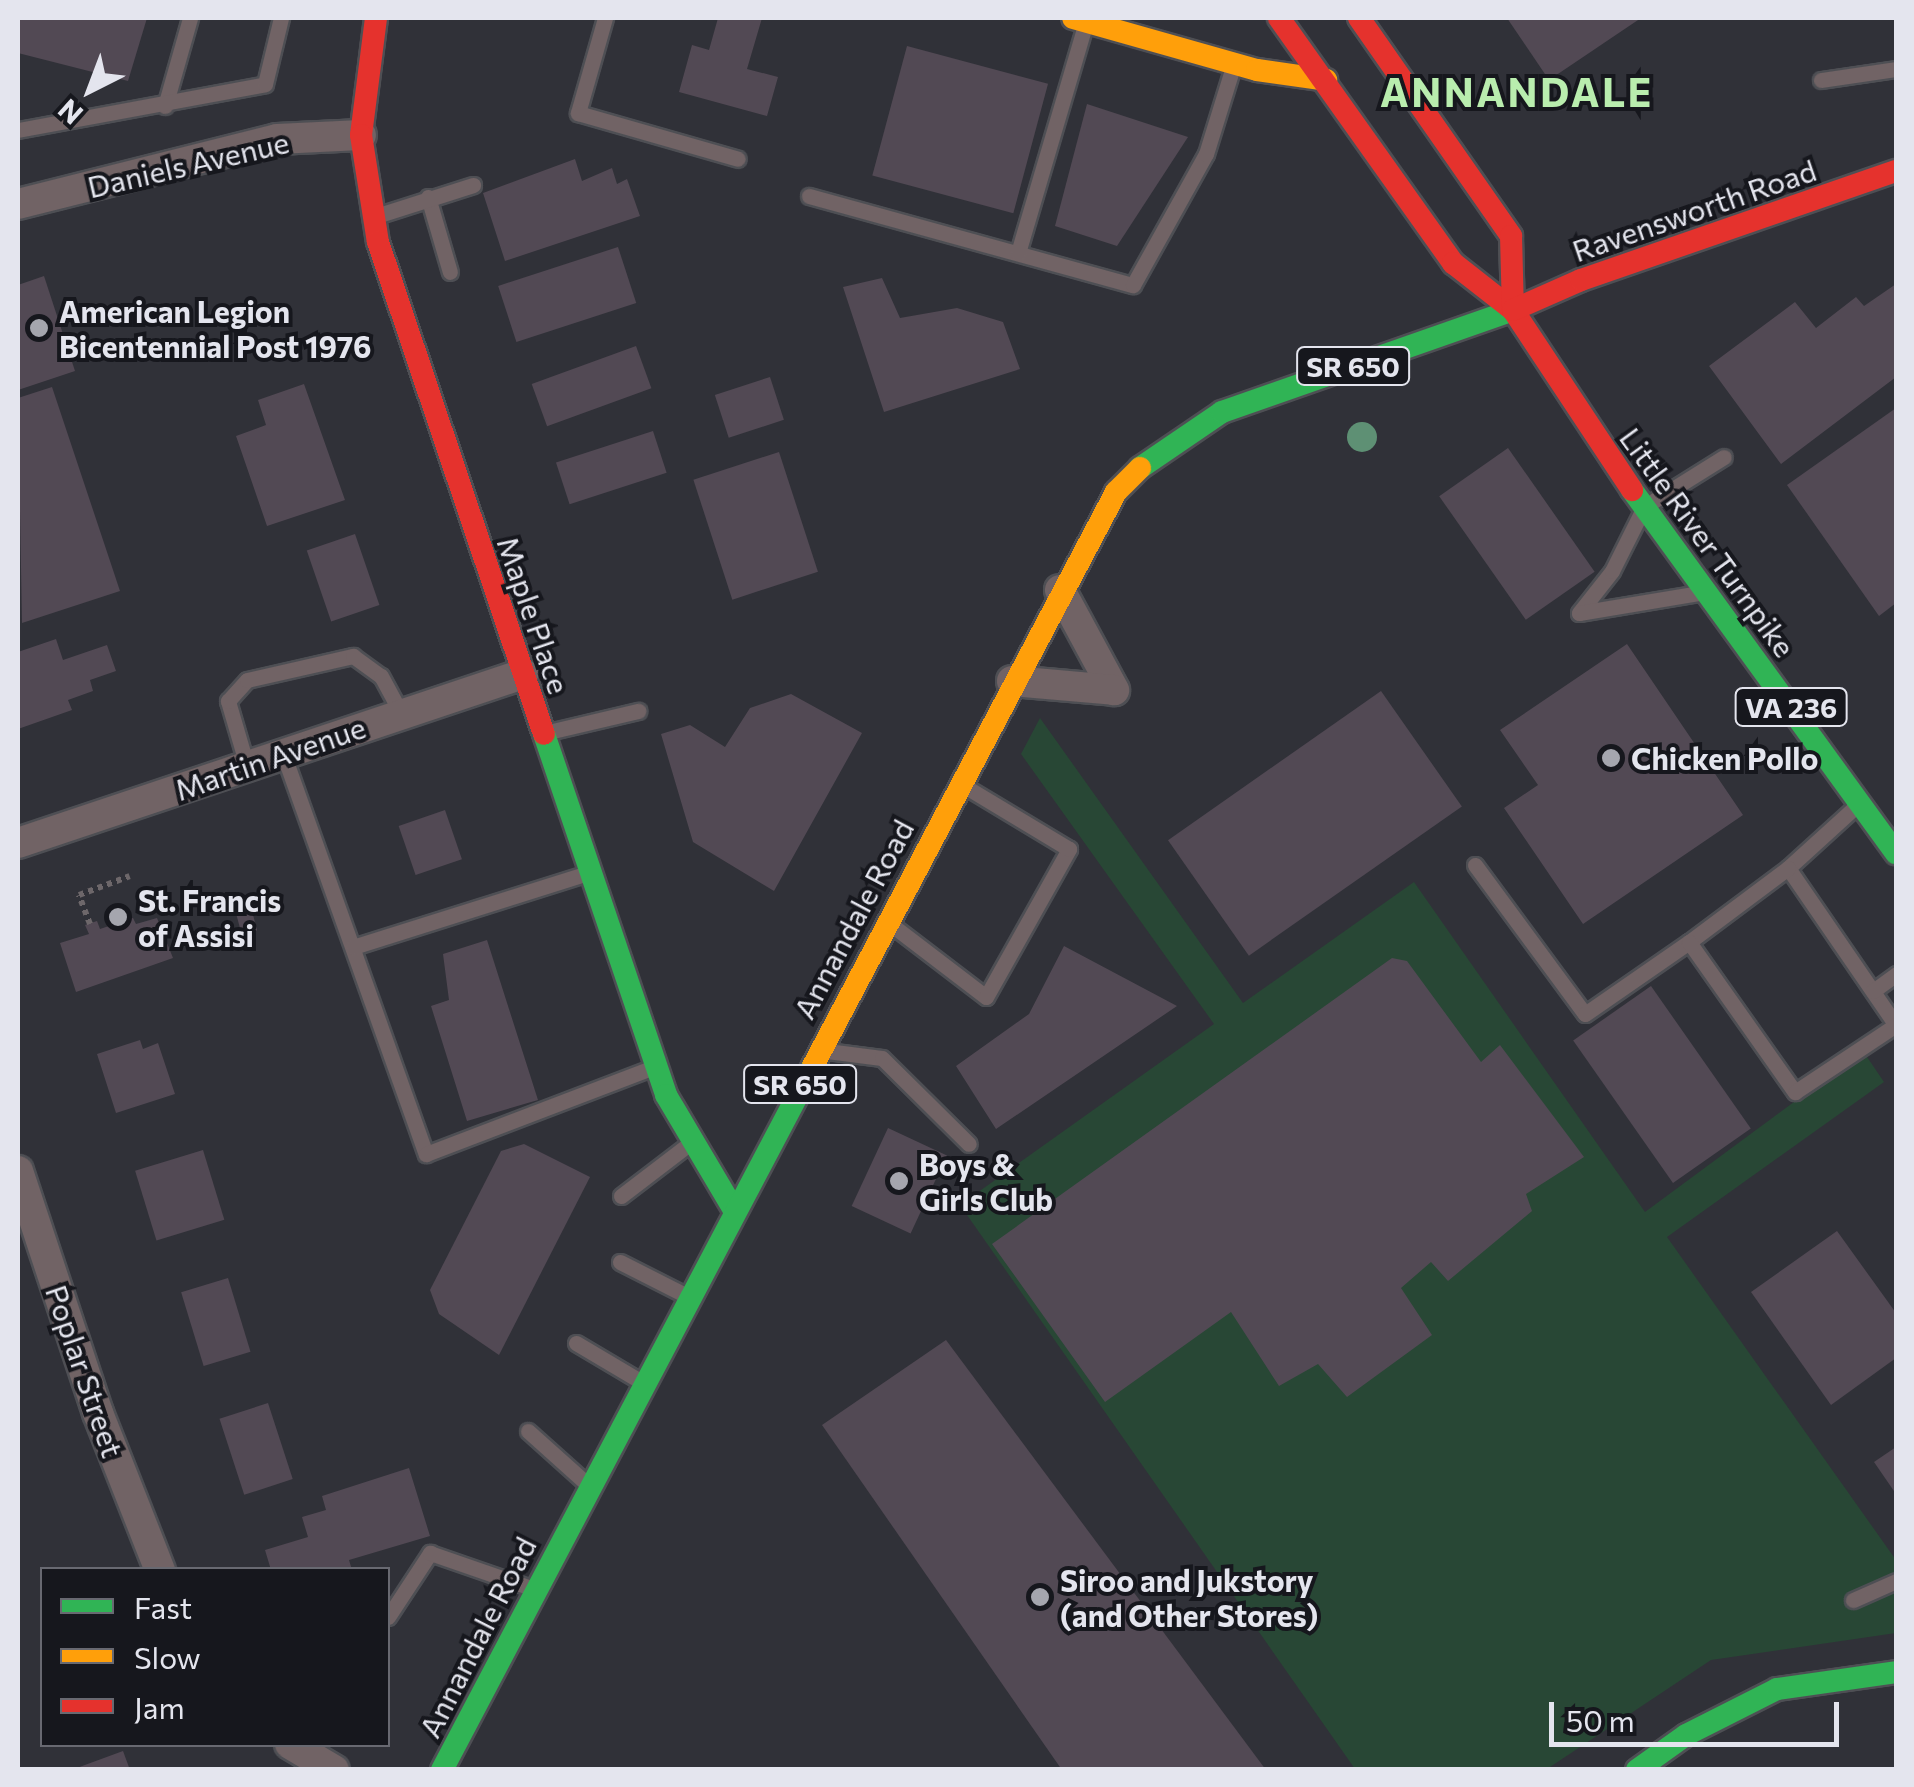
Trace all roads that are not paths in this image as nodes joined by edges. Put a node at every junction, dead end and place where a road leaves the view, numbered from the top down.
1 (190, 18) edge
2 (281, 18) edge
3 (376, 18) edge
4 (606, 18) edge
5 (1279, 18) edge
6 (1359, 18) edge
7 (1079, 19) edge
8 (1234, 64) junction
9 (1896, 70) edge
10 (1326, 80) junction
11 (1821, 80) dead end
12 (165, 106) junction
13 (18, 130) edge
14 (361, 134) junction
15 (738, 159) dead end
16 (1896, 171) edge
17 (473, 185) dead end
18 (809, 196) dead end
19 (428, 197) junction
20 (18, 204) edge
21 (372, 217) junction
22 (1018, 253) junction
23 (450, 272) dead end
24 (1513, 310) junction
25 (1724, 458) dead end
26 (1644, 508) junction
27 (1060, 590) junction
28 (1705, 592) junction
29 (522, 674) junction
30 (1012, 681) junction
31 (638, 711) dead end
32 (402, 713) junction
33 (543, 733) junction
34 (283, 753) junction
35 (247, 766) junction
36 (959, 782) junction
37 (1860, 802) junction
38 (18, 843) edge
39 (1896, 853) edge
40 (1475, 865) dead end
41 (1788, 868) junction
42 (590, 872) junction
43 (886, 921) junction
44 (1688, 942) junction
45 (352, 947) junction
46 (1896, 974) edge
47 (1873, 991) junction
48 (1896, 1025) edge
49 (818, 1050) junction
50 (656, 1066) junction
51 (690, 1144) junction
52 (970, 1144) dead end
53 (18, 1171) edge
54 (621, 1196) dead end
55 (734, 1210) junction
56 (620, 1262) dead end
57 (688, 1297) junction
58 (576, 1344) dead end
59 (643, 1383) junction
60 (528, 1431) dead end
61 (590, 1486) junction
62 (159, 1567) edge
63 (1896, 1581) edge
64 (535, 1590) junction
65 (1853, 1600) dead end
66 (390, 1614) edge
67 (1896, 1672) edge
68 (295, 1747) edge
69 (334, 1770) edge
70 (442, 1770) edge
71 (1636, 1770) edge

1 - 12 lane
2 - 12 lane
3 - 14 main road, Maple Place
4 - 15 lane
5 - 10 main road, Little River Turnpike / VA 236
6 - 24 main road
7 - 8 main road
7 - 22 lane
8 - 10 main road
8 - 22 lane
9 - 11 lane
10 - 24 main road, Little River Turnpike / VA 236
12 - 13 lane
14 - 20 street, Daniels Avenue
14 - 21 main road, Maple Place
16 - 24 main road, Ravensworth Road
17 - 19 lane
18 - 22 lane
19 - 21 lane
19 - 23 lane
21 - 29 main road, Maple Place
24 - 26 main road, Little River Turnpike / VA 236
24 - 27 main road, Annandale Road / SR 650
25 - 26 lane
26 - 28 main road, Little River Turnpike / VA 236
26 - 28 lane
27 - 30 main road, Annandale Road / SR 650
27 - 30 street
28 - 37 main road, Little River Turnpike / VA 236
29 - 32 street, Martin Avenue
29 - 33 main road, Maple Place
30 - 36 main road, Annandale Road / SR 650
31 - 33 lane
32 - 34 street, Martin Avenue
32 - 35 lane
33 - 42 main road, Maple Place
34 - 35 street, Martin Avenue
34 - 45 lane
35 - 38 street, Martin Avenue
36 - 43 main road, Annandale Road / SR 650
36 - 43 lane
37 - 39 main road, Little River Turnpike / VA 236
37 - 41 lane
40 - 44 lane
41 - 44 lane
41 - 47 lane
42 - 45 lane
42 - 50 main road, Maple Place
43 - 49 main road, Annandale Road / SR 650
44 - 48 lane
45 - 50 lane
46 - 47 lane
47 - 48 lane
49 - 52 lane
49 - 55 main road, Annandale Road / SR 650
50 - 51 main road, Maple Place
51 - 54 lane
51 - 55 main road, Maple Place
53 - 62 street, Poplar Street
55 - 57 main road, Annandale Road / SR 650
56 - 57 lane
57 - 59 main road, Annandale Road / SR 650
58 - 59 lane
59 - 61 main road, Annandale Road / SR 650
60 - 61 lane
61 - 64 main road, Annandale Road / SR 650
63 - 65 lane
64 - 66 lane
64 - 70 main road, Annandale Road / SR 650
67 - 71 main road
68 - 69 street

